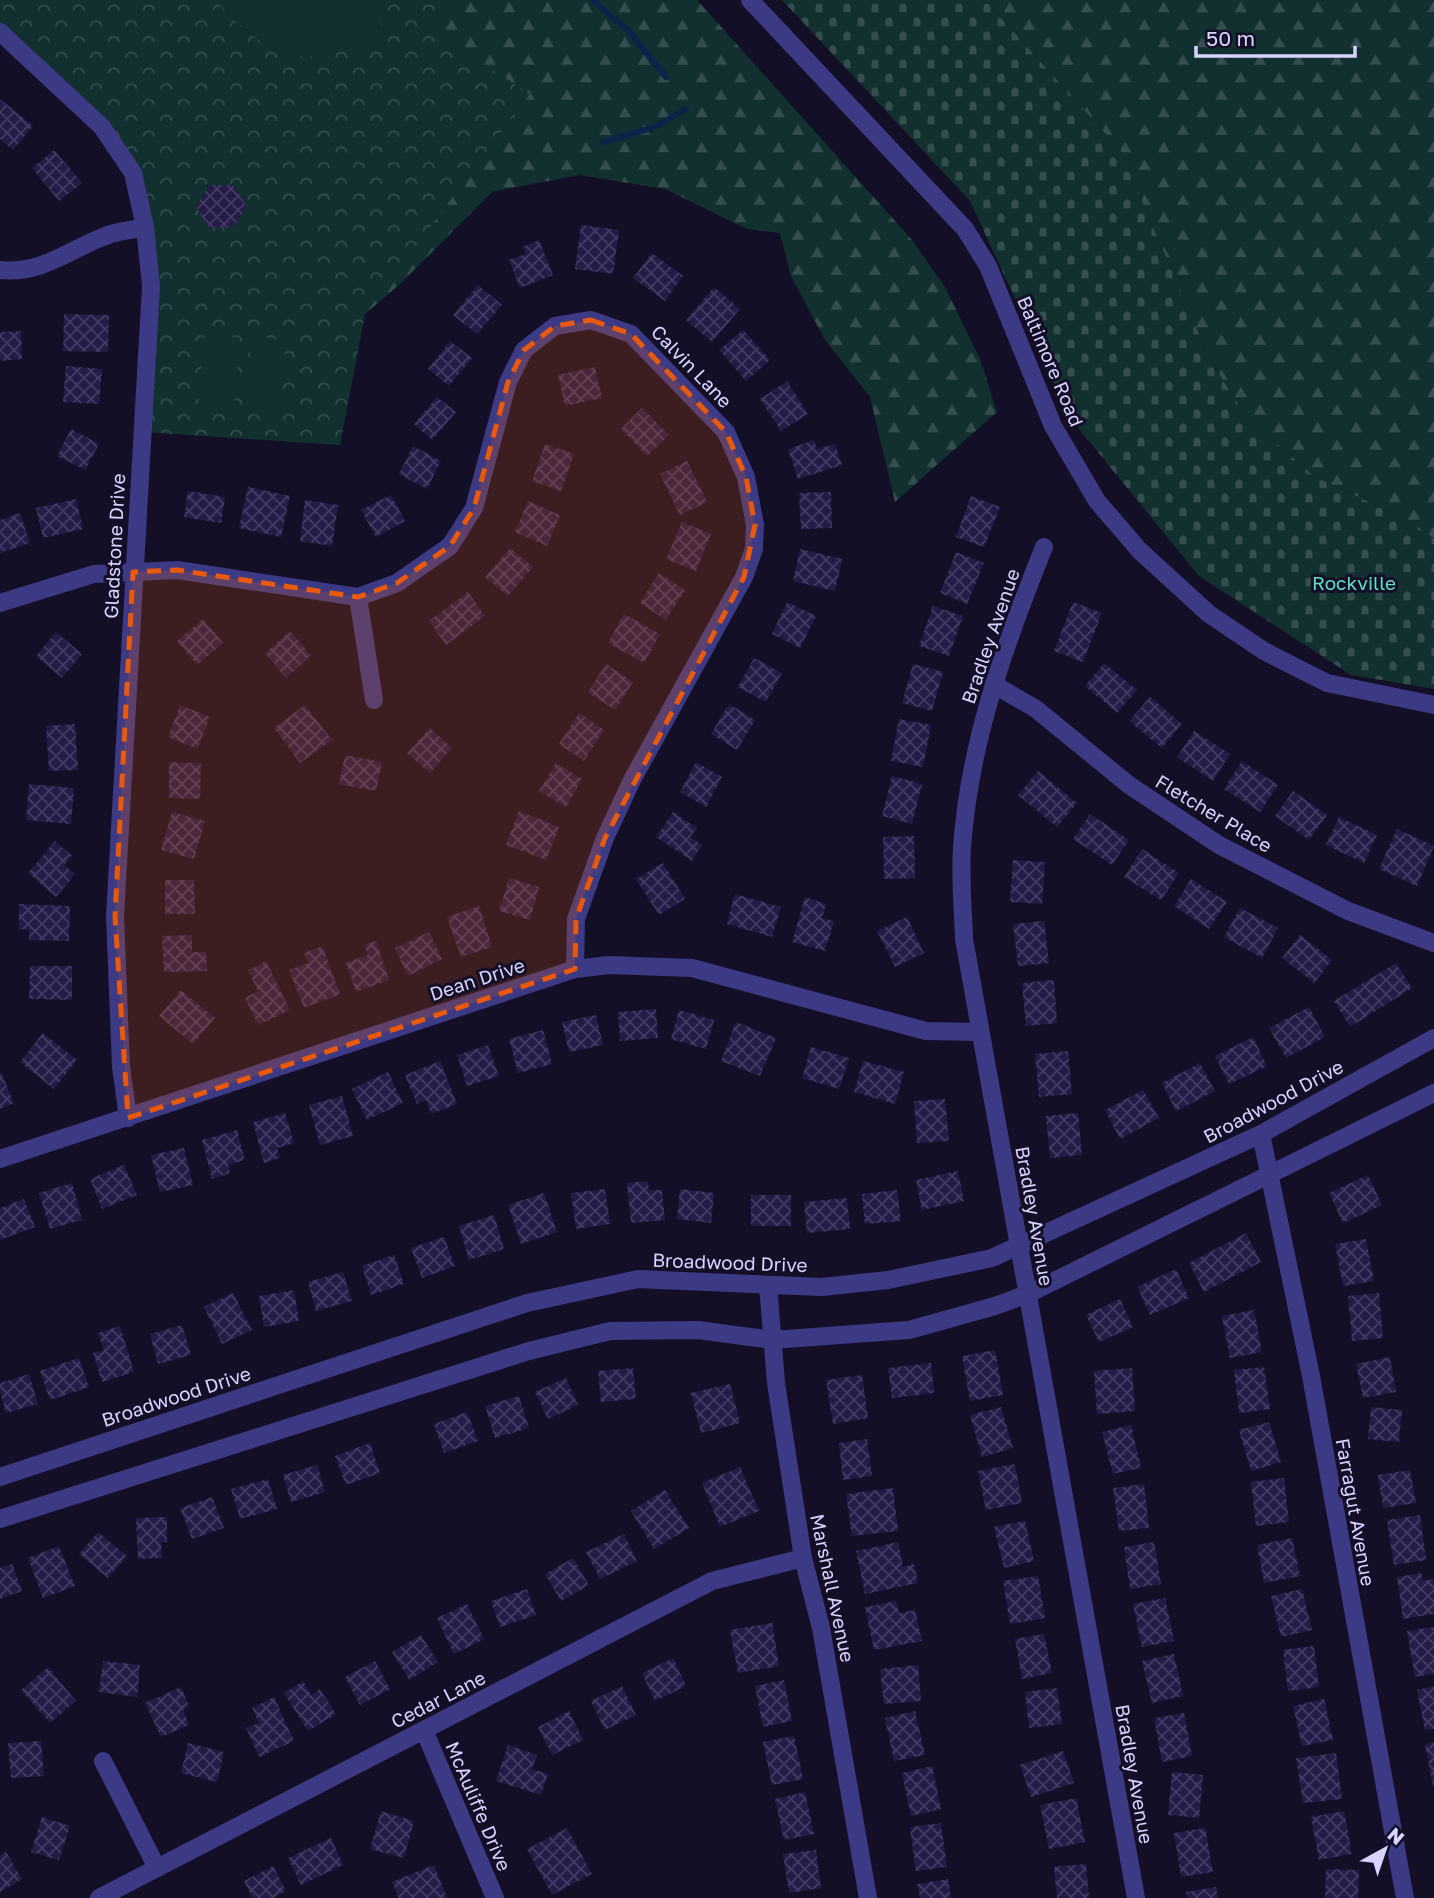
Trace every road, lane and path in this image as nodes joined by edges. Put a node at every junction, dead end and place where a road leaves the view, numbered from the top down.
1 (750, 0) edge
2 (0, 32) edge
3 (145, 227) junction
4 (0, 270) edge
5 (1044, 547) dead end
6 (134, 572) junction
7 (358, 597) junction
8 (0, 603) edge
9 (993, 684) junction
10 (374, 700) dead end
11 (1434, 705) edge
12 (1434, 943) edge
13 (575, 969) junction
14 (980, 1032) junction
15 (1434, 1038) edge
16 (1434, 1093) edge
17 (128, 1118) junction
18 (1261, 1134) junction
19 (0, 1159) edge
20 (1269, 1173) junction
21 (1019, 1245) junction
22 (768, 1285) junction
23 (1028, 1294) junction
24 (772, 1340) junction
25 (0, 1477) edge
26 (0, 1519) edge
27 (803, 1558) junction
28 (424, 1730) junction
29 (103, 1761) dead end
30 (157, 1868) junction
31 (99, 1898) edge
32 (495, 1898) edge
33 (868, 1898) edge
34 (1136, 1898) edge
35 (1405, 1898) edge

1 - 11 street, Baltimore Road
2 - 3 street, Gladstone Drive
3 - 4 street
3 - 6 street, Gladstone Drive
5 - 9 street, Bradley Avenue
6 - 7 street, Calvin Lane
6 - 8 street, Calvin Lane
6 - 17 street, Gladstone Drive
7 - 10 street
7 - 13 street, Calvin Lane
9 - 12 street, Fletcher Place
9 - 14 street, Bradley Avenue
13 - 14 street, Dean Drive
13 - 17 street, Dean Drive
14 - 21 street, Bradley Avenue
15 - 18 street, Broadwood Drive
16 - 20 street
17 - 19 street, Dean Drive
18 - 20 street, Farragut Avenue
18 - 21 street, Broadwood Drive
20 - 23 street
20 - 35 street, Farragut Avenue
21 - 22 street, Broadwood Drive
21 - 23 street, Bradley Avenue
22 - 24 street, Marshall Avenue
22 - 25 street, Broadwood Drive
23 - 24 street
23 - 34 street, Bradley Avenue
24 - 26 street
24 - 27 street, Marshall Avenue
27 - 28 street, Cedar Lane
27 - 33 street, Marshall Avenue
28 - 30 street, Cedar Lane
28 - 32 street, McAuliffe Drive
29 - 30 street
30 - 31 street, Cedar Lane

